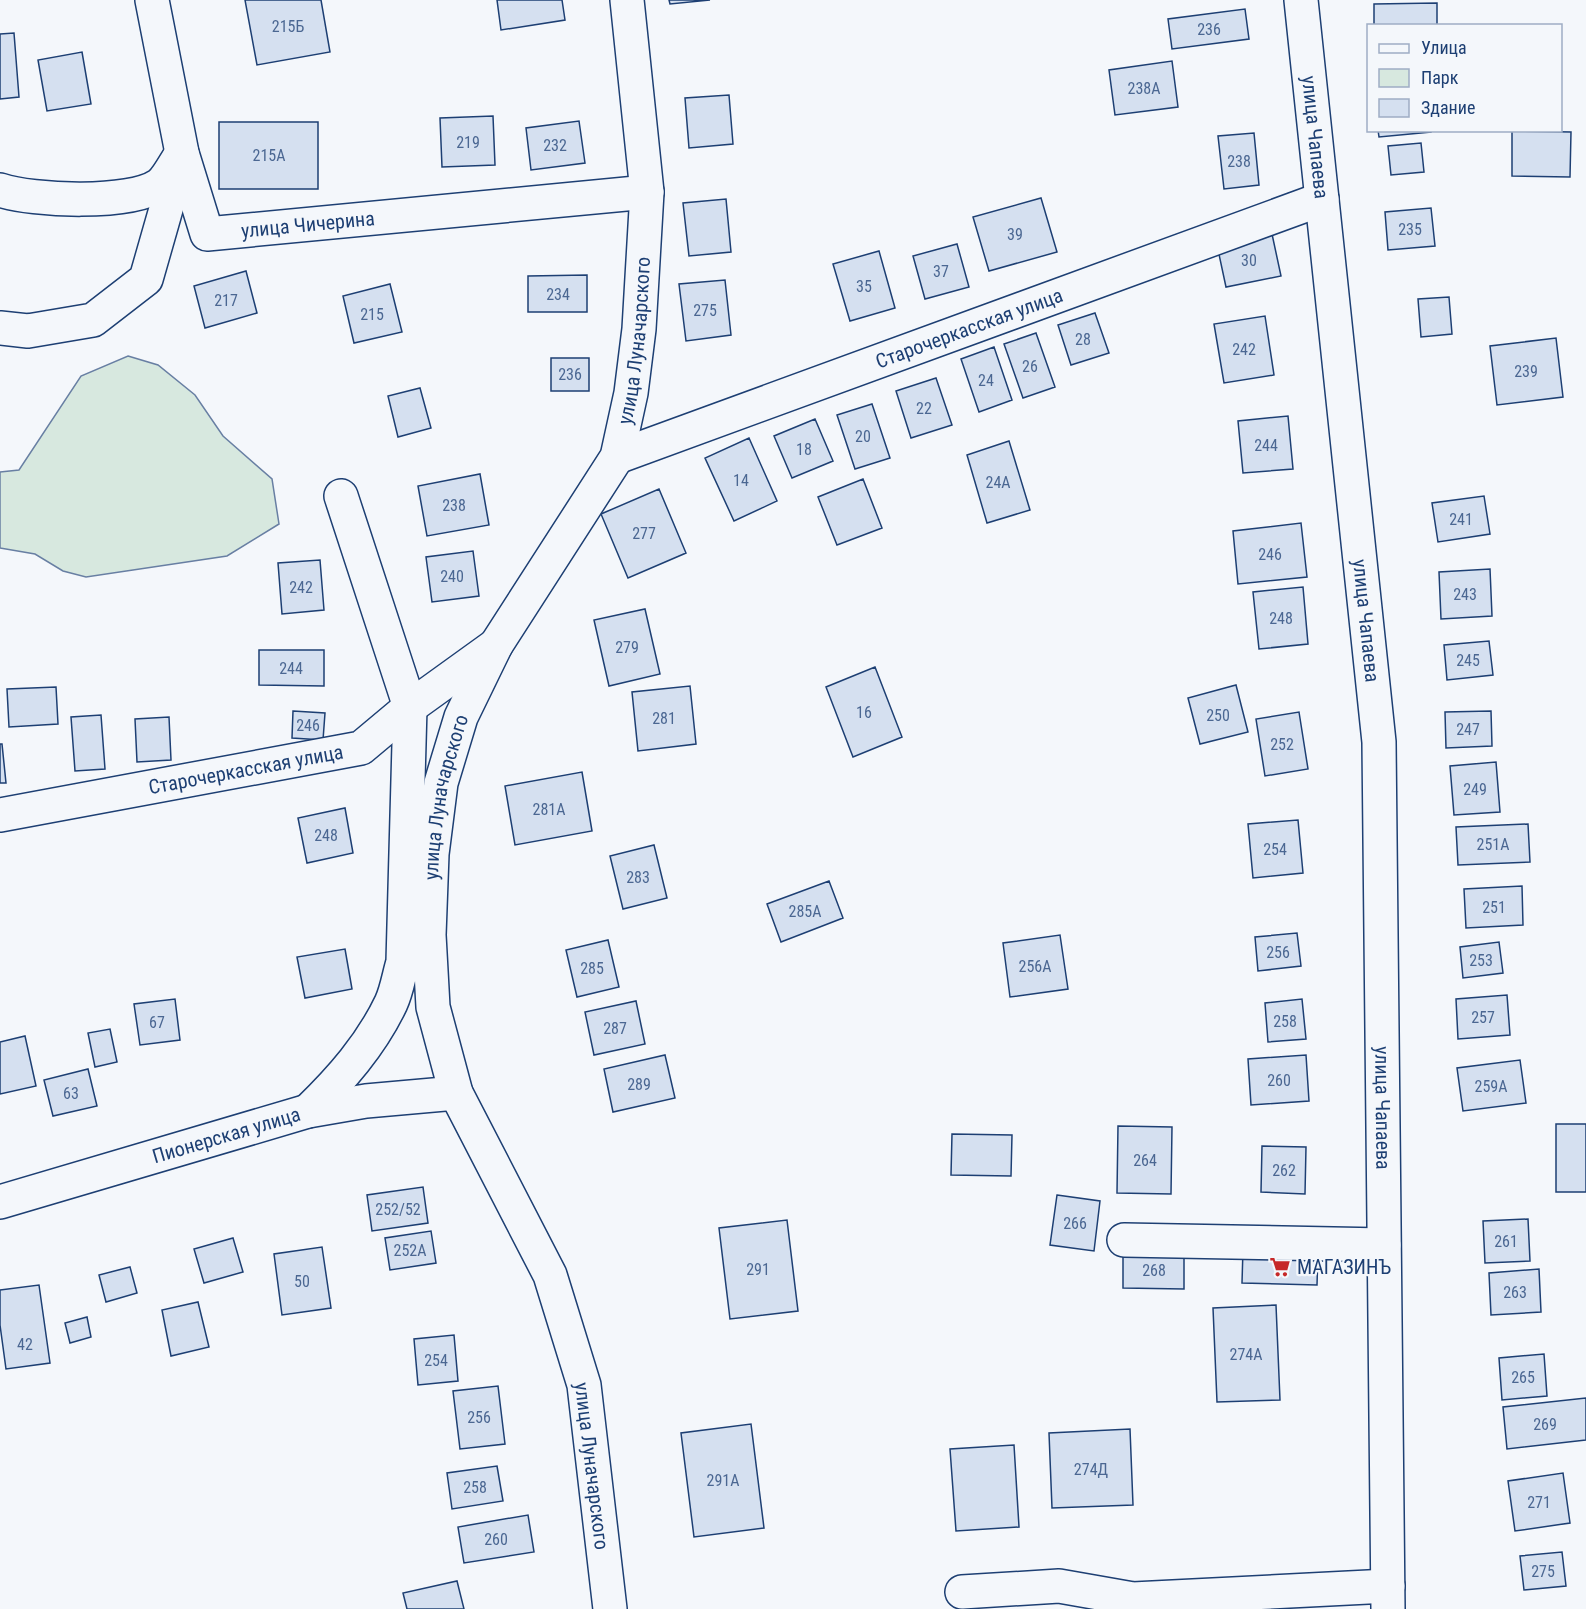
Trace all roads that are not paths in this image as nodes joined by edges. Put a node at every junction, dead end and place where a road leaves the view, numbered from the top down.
1 (152, 0) edge
2 (627, 0) edge
3 (1300, 0) edge
4 (182, 153) junction
5 (0, 190) edge
6 (647, 192) junction
7 (1323, 199) junction
8 (0, 328) edge
9 (616, 457) junction
10 (341, 496) dead end
11 (496, 645) junction
12 (410, 707) junction
13 (0, 815) edge
14 (456, 1093) junction
15 (308, 1111) junction
16 (0, 1202) edge
17 (1124, 1240) dead end
18 (1384, 1245) junction
19 (962, 1592) dead end
20 (1388, 1597) edge
21 (610, 1609) edge

1 - 4 street, улица Чичерина
2 - 6 street, улица Луначарского
3 - 7 street, улица Чапаева
4 - 5 street
4 - 6 street, улица Чичерина
4 - 8 street
6 - 9 street, улица Луначарского
7 - 9 street, Старочеркасская улица
7 - 18 street, улица Чапаева
9 - 11 street, улица Луначарского
10 - 12 street
11 - 12 street, Старочеркасская улица
11 - 14 street, улица Луначарского
12 - 13 street, Старочеркасская улица
12 - 15 street
14 - 15 street, Пионерская улица
14 - 21 street, улица Луначарского
15 - 16 street, Пионерская улица
17 - 18 street
18 - 20 street, улица Чапаева
19 - 20 street

